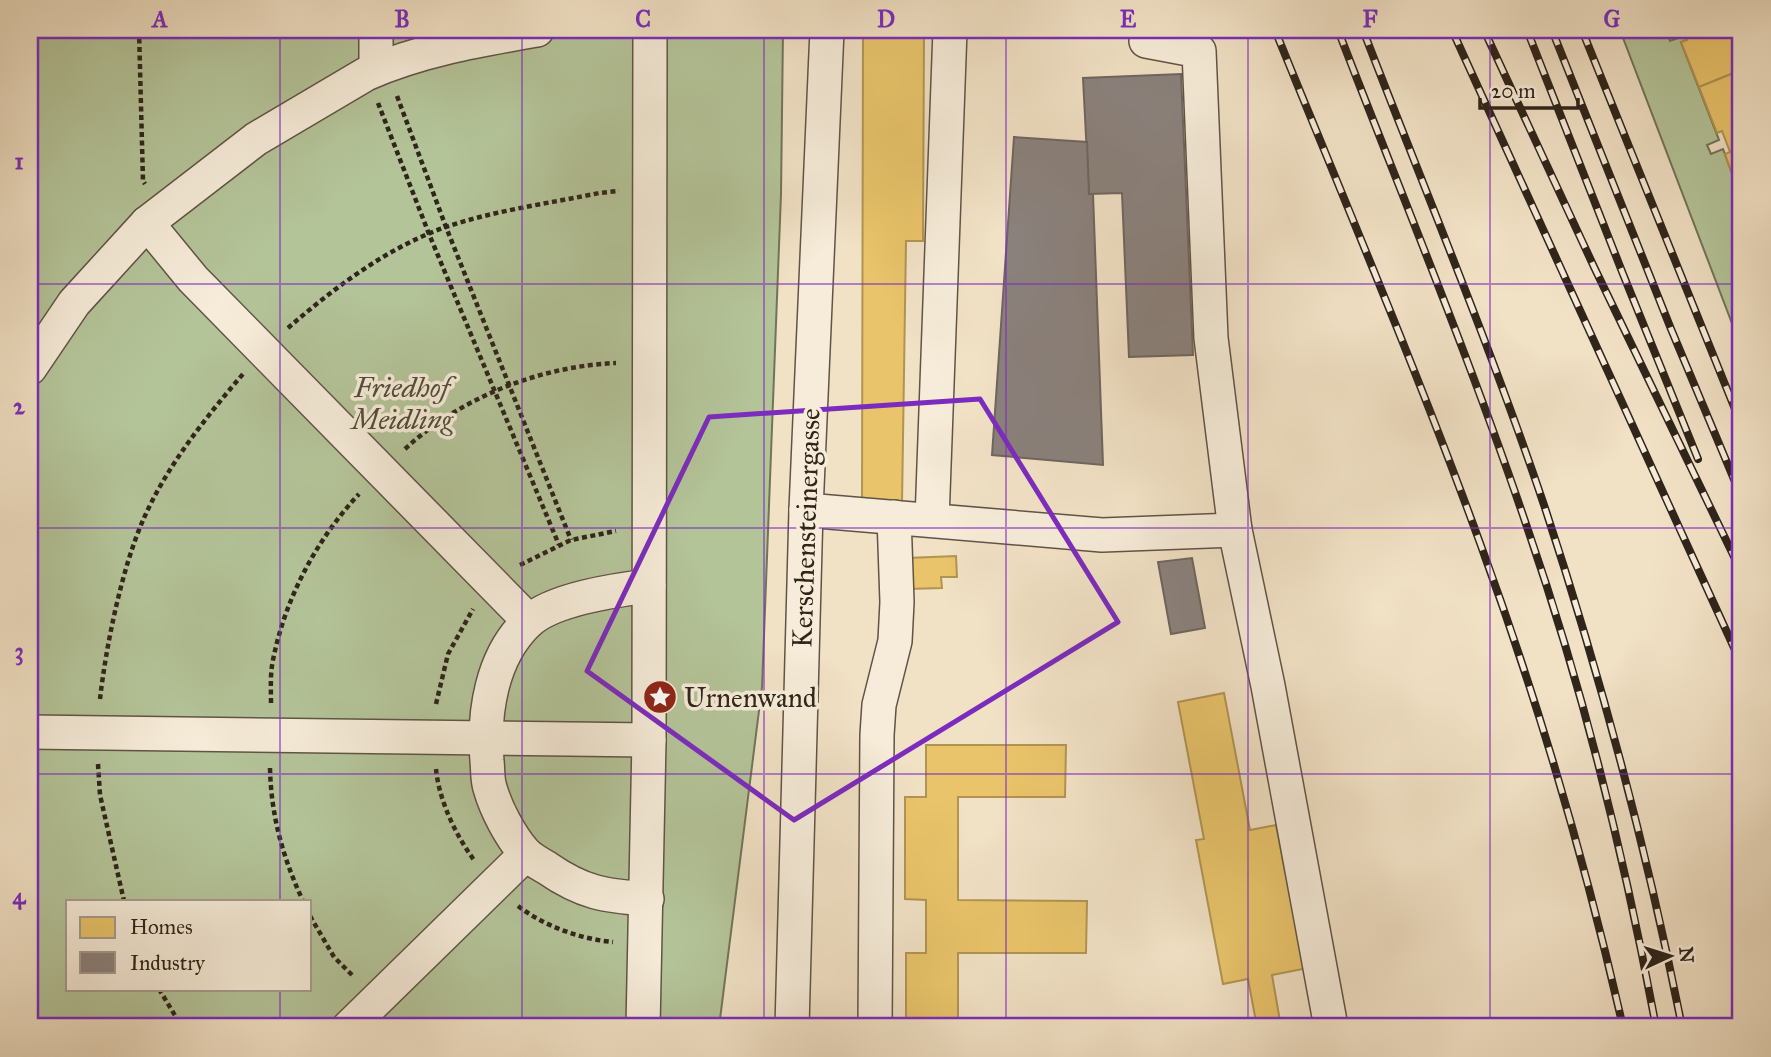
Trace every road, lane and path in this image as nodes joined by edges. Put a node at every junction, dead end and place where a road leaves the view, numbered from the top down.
1 (139, 30) edge
2 (376, 30) edge
3 (537, 30) edge
4 (650, 30) edge
5 (827, 30) edge
6 (950, 30) edge
7 (1146, 41) dead end
8 (376, 70) junction
9 (648, 189) junction
10 (156, 216) junction
11 (446, 227) junction
12 (429, 234) junction
13 (263, 350) junction
14 (649, 362) junction
15 (30, 368) edge
16 (509, 387) junction
17 (495, 393) junction
18 (381, 471) junction
19 (806, 510) junction
20 (894, 517) junction
21 (932, 520) junction
22 (1236, 530) junction
23 (649, 531) junction
24 (570, 540) junction
25 (559, 545) junction
26 (493, 585) junction
27 (649, 586) junction
28 (529, 621) junction
29 (30, 732) edge
30 (96, 733) junction
31 (269, 734) junction
32 (485, 737) junction
33 (649, 740) junction
34 (526, 854) junction
35 (647, 899) junction
36 (124, 900) edge
37 (303, 900) edge
38 (160, 990) edge
39 (182, 1027) edge
40 (349, 1027) edge
41 (643, 1027) edge
42 (792, 1027) edge
43 (875, 1027) edge
44 (1331, 1027) edge

1 - 10 path
2 - 8 street
3 - 8 street
4 - 9 street
5 - 19 street, Kerschensteinergasse
6 - 21 street
7 - 22 street
8 - 10 street
8 - 11 path
8 - 12 path
9 - 11 path
9 - 14 street
10 - 13 street
10 - 15 street
11 - 12 path
11 - 16 path
12 - 13 path
12 - 17 path
13 - 18 street
13 - 30 path
14 - 16 path
14 - 23 street
16 - 17 path
16 - 24 path
17 - 18 path
17 - 25 path
18 - 26 street
18 - 31 path
19 - 20 street
19 - 42 street, Kerschensteinergasse
20 - 21 street
20 - 43 street
21 - 22 street
22 - 44 street
23 - 24 path
23 - 27 street
24 - 25 path
25 - 26 path
26 - 28 street
27 - 28 street
27 - 33 street
28 - 32 street
29 - 30 street
30 - 31 street
30 - 36 path
31 - 32 street
31 - 37 path
32 - 33 street
32 - 34 street
33 - 35 street
34 - 35 street
34 - 40 street
35 - 41 street
38 - 39 path

